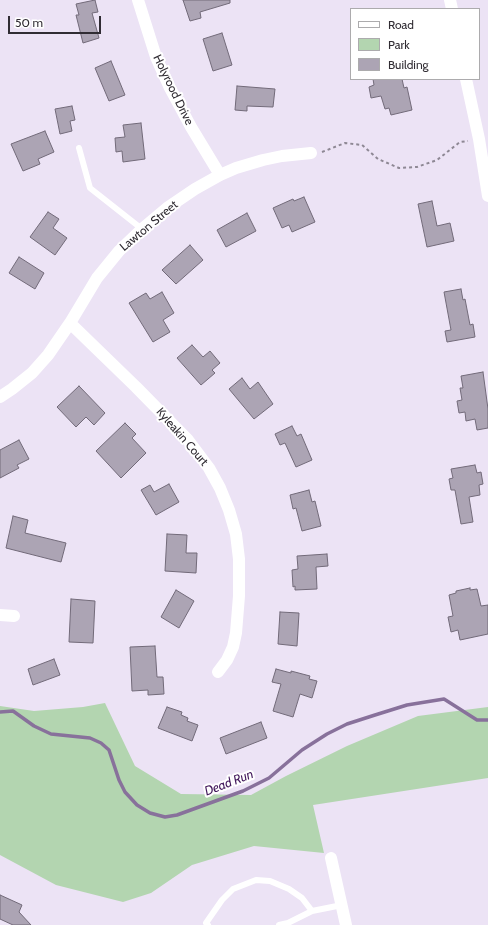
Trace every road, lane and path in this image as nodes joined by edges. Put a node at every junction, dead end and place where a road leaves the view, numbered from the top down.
1 (138, 0) edge
2 (466, 80) edge
3 (479, 139) junction
4 (79, 148) dead end
5 (311, 153) joint
6 (486, 167) edge
7 (220, 175) junction
8 (488, 196) edge
9 (142, 229) junction
10 (70, 323) junction
11 (0, 397) edge
12 (0, 615) edge
13 (14, 616) dead end
14 (218, 672) dead end
15 (331, 858) dead end
16 (342, 906) junction
17 (312, 911) junction
18 (208, 925) edge
19 (279, 925) edge
20 (346, 925) edge

1 - 7 street, Holyrood Drive
2 - 3 street
3 - 5 path
3 - 6 street
4 - 9 lane
5 - 7 street, Lawton Street
6 - 8 street
7 - 9 street, Lawton Street
9 - 10 street, Lawton Street
10 - 11 street, Lawton Street
10 - 14 street, Kyleakin Court
12 - 13 street
15 - 16 street
16 - 17 lane
16 - 20 street
17 - 18 lane
17 - 19 lane

